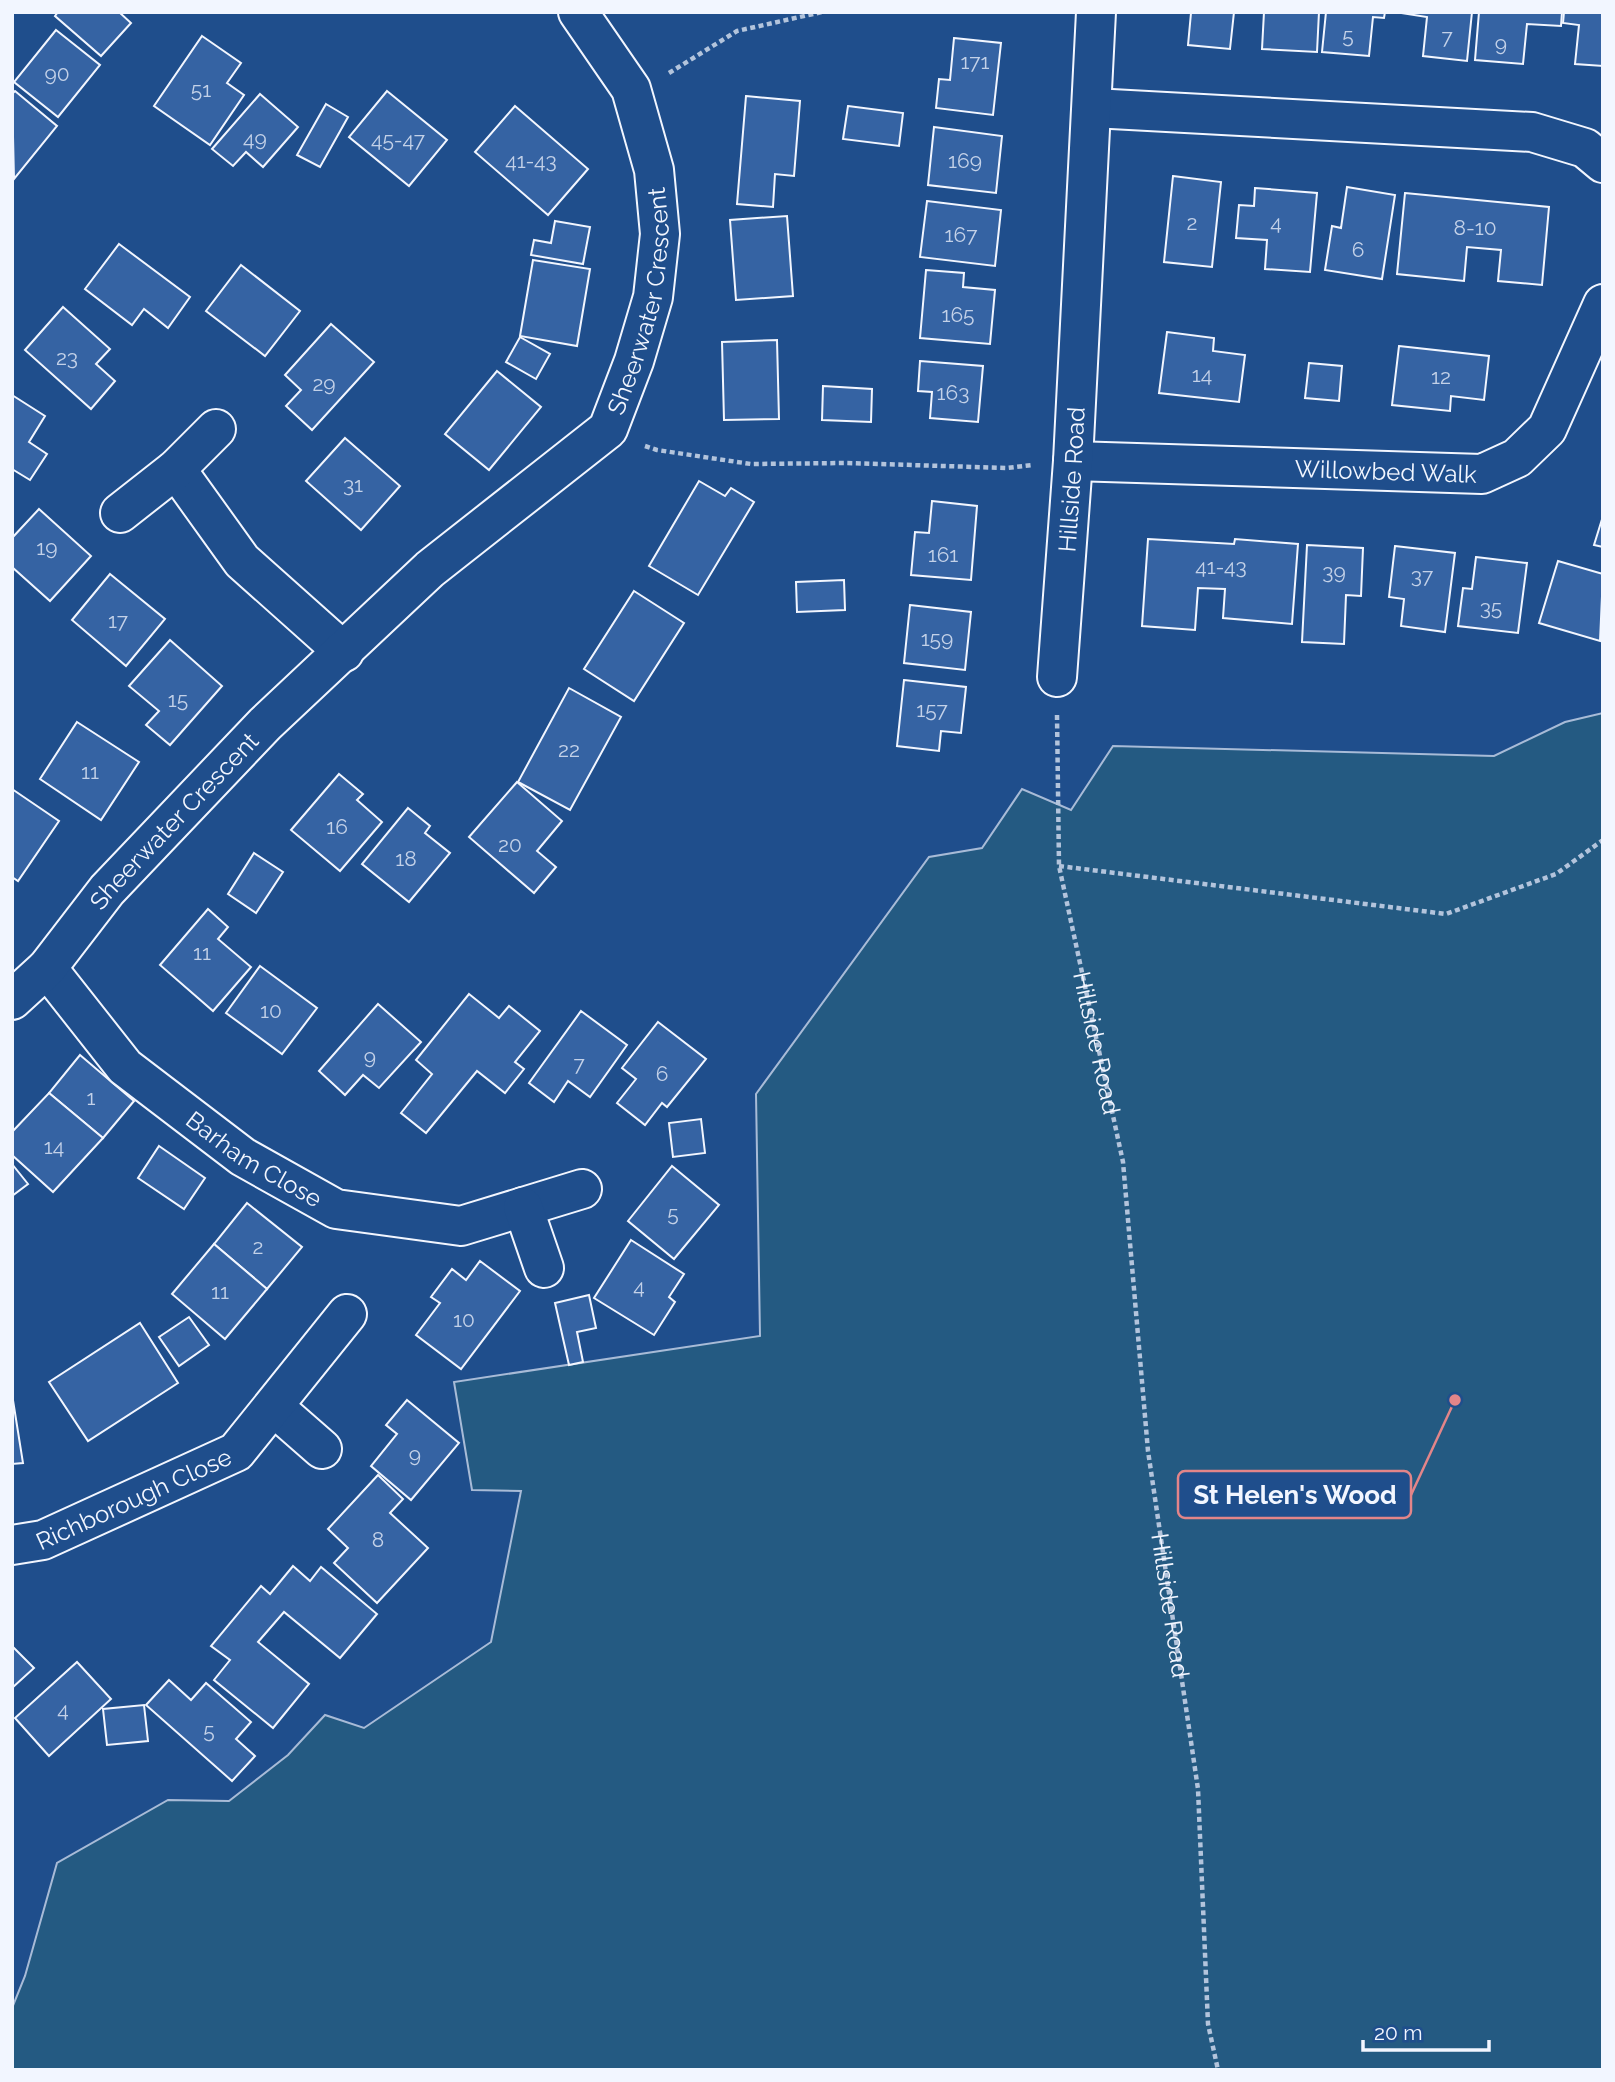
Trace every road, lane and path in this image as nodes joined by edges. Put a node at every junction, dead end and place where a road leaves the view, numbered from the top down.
1 (578, 12) edge
2 (822, 12) edge
3 (1096, 12) edge
4 (631, 89) junction
5 (1093, 108) junction
6 (1603, 163) edge
7 (1603, 304) edge
8 (216, 429) dead end
9 (608, 429) junction
10 (1073, 461) junction
11 (176, 469) junction
12 (120, 513) dead end
13 (344, 652) junction
14 (1057, 677) joint
15 (1603, 839) edge
16 (1059, 866) junction
17 (47, 968) junction
18 (12, 1000) edge
19 (582, 1189) dead end
20 (523, 1207) junction
21 (544, 1268) dead end
22 (348, 1314) dead end
23 (274, 1407) junction
24 (322, 1449) dead end
25 (12, 1545) edge
26 (1218, 2070) edge

1 - 4 street, Sheerwater Crescent
2 - 4 path
3 - 5 street, Hillside Road
4 - 9 street, Sheerwater Crescent
5 - 6 street
5 - 10 street, Hillside Road
7 - 10 street, Willowbed Walk
8 - 11 street
9 - 10 path
9 - 13 street, Sheerwater Crescent
10 - 14 street, Hillside Road
11 - 12 street
11 - 13 street
13 - 17 street, Sheerwater Crescent
14 - 16 path, Hillside Road
15 - 16 path
16 - 26 path, Hillside Road
17 - 18 street, Sheerwater Crescent
17 - 20 street, Barham Close
19 - 20 street, Barham Close
20 - 21 street
22 - 23 street, Richborough Close
23 - 24 street
23 - 25 street, Richborough Close

